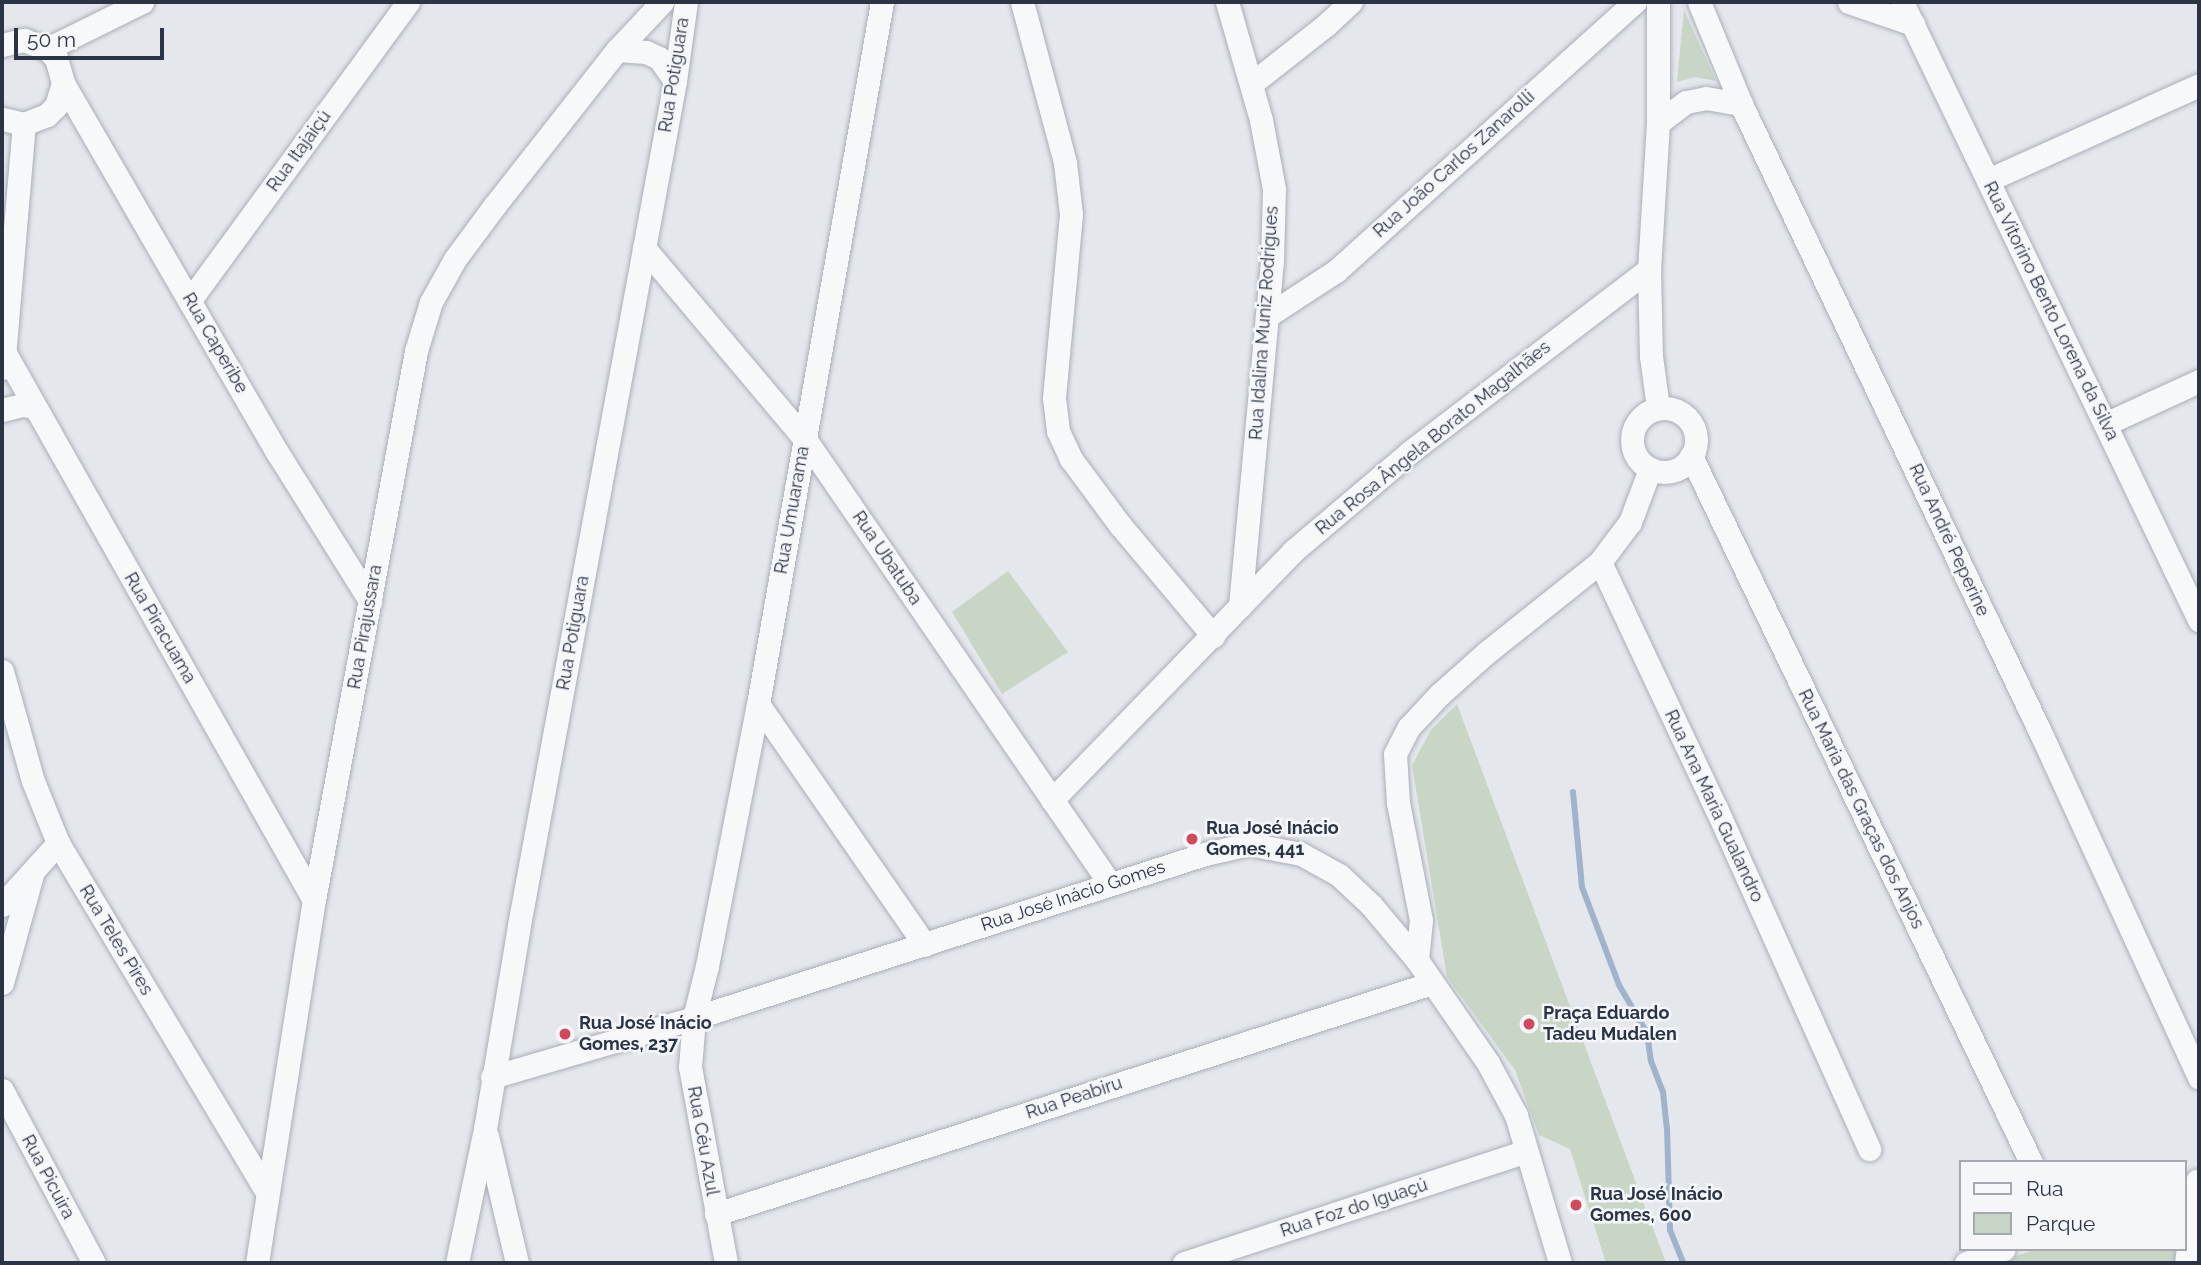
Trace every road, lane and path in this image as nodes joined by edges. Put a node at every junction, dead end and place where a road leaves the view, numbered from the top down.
1 (142, 2) edge
2 (408, 2) edge
3 (662, 2) edge
4 (686, 2) edge
5 (882, 2) edge
6 (1021, 2) edge
7 (1227, 2) edge
8 (1351, 2) edge
9 (1635, 2) edge
10 (1658, 2) edge
11 (1699, 2) edge
12 (1849, 2) edge
13 (1902, 2) edge
14 (1913, 24) junction
15 (2, 45) edge
16 (47, 49) junction
17 (617, 50) junction
18 (675, 81) junction
19 (63, 83) junction
20 (1251, 83) junction
21 (2199, 85) edge
22 (1741, 104) junction
23 (2, 118) edge
24 (1658, 123) junction
25 (24, 124) junction
26 (1989, 180) junction
27 (644, 247) junction
28 (1649, 269) junction
29 (190, 300) junction
30 (1267, 316) junction
31 (3, 363) edge
32 (2199, 382) edge
33 (35, 407) junction
34 (1658, 408) junction
35 (2, 410) edge
36 (2105, 424) junction
37 (805, 439) junction
38 (1691, 456) junction
39 (1650, 469) junction
40 (1600, 562) junction
41 (370, 601) junction
42 (1240, 607) junction
43 (2199, 620) edge
44 (1213, 636) junction
45 (2, 671) edge
46 (758, 704) junction
47 (1052, 800) junction
48 (58, 844) junction
49 (33, 872) junction
50 (1110, 884) junction
51 (314, 900) junction
52 (2, 905) edge
53 (925, 945) junction
54 (1417, 960) junction
55 (3, 972) edge
56 (1432, 983) junction
57 (694, 1018) junction
58 (492, 1077) junction
59 (2199, 1078) edge
60 (2, 1090) edge
61 (485, 1129) junction
62 (1869, 1149) dead end
63 (1524, 1152) junction
64 (2030, 1160) edge
65 (2194, 1182) edge
66 (267, 1192) junction
67 (716, 1214) junction
68 (1999, 1251) edge
69 (94, 1263) edge
70 (257, 1263) edge
71 (457, 1263) edge
72 (517, 1263) edge
73 (726, 1263) edge
74 (1185, 1263) edge
75 (1560, 1263) edge
76 (1966, 1263) edge
77 (2186, 1263) edge

1 - 16 street
2 - 29 street, Rua Itajaiçú
3 - 17 street, Rua Pirajussara
4 - 18 street, Rua Potiguara
5 - 37 street, Rua Umuarama
6 - 44 street
7 - 20 street, Rua Idalina Muniz Rodrigues
8 - 20 street
9 - 30 street, Rua João Carlos Zanarolli
10 - 24 street
11 - 22 street, Rua André Peperine
12 - 14 street
13 - 14 street, Rua Vitorino Bento Lorena da Silva
14 - 26 street, Rua Vitorino Bento Lorena da Silva
15 - 16 street
16 - 19 street, Rua Caperibe
17 - 18 street
17 - 41 street, Rua Pirajussara
18 - 27 street, Rua Potiguara
19 - 25 street
19 - 29 street, Rua Caperibe
20 - 30 street, Rua Idalina Muniz Rodrigues
21 - 26 street
22 - 24 street
22 - 59 street, Rua André Peperine
23 - 25 street
24 - 28 street
25 - 31 street
26 - 36 street, Rua Vitorino Bento Lorena da Silva
27 - 37 street, Rua Ubatuba
27 - 58 street, Rua Potiguara
28 - 34 street
28 - 42 street, Rua Rosa Ângela Borato Magalhães
29 - 41 street, Rua Caperibe
30 - 42 street, Rua Idalina Muniz Rodrigues
31 - 33 street, Rua Piracuama
32 - 36 street
33 - 35 street
33 - 51 street, Rua Piracuama
34 - 38 street
34 - 39 street
36 - 43 street, Rua Vitorino Bento Lorena da Silva
37 - 46 street, Rua Umuarama
37 - 47 street, Rua Ubatuba
38 - 39 street
38 - 64 street, Rua Maria das Graças dos Anjos
39 - 40 street
40 - 54 street
40 - 62 street, Rua Ana Maria Gualandro
41 - 51 street, Rua Pirajussara
42 - 44 street, Rua Rosa Ângela Borato Magalhães
44 - 47 street, Rua Rosa Ângela Borato Magalhães
45 - 48 street, Rua Teles Pires
46 - 53 street
46 - 57 street, Rua Umuarama
47 - 50 street, Rua Ubatuba
48 - 49 street
48 - 66 street, Rua Teles Pires
49 - 52 street
49 - 55 street
50 - 53 street, Rua José Inácio Gomes
50 - 54 street, Rua José Inácio Gomes
51 - 66 street, Rua Pirajussara
53 - 57 street, Rua José Inácio Gomes
54 - 56 street, Rua José Inácio Gomes
56 - 63 street, Rua José Inácio Gomes
56 - 67 street, Rua Peabiru
57 - 58 street, Rua José Inácio Gomes
57 - 67 street, Rua Céu Azul
58 - 61 street, Rua Potiguara
60 - 69 street, Rua Picuira
61 - 71 street, Rua Potiguara
61 - 72 street
63 - 74 street, Rua Foz do Iguaçú
63 - 75 street, Rua José Inácio Gomes
65 - 77 street
66 - 70 street, Rua Pirajussara
67 - 73 street, Rua Céu Azul
68 - 76 street

